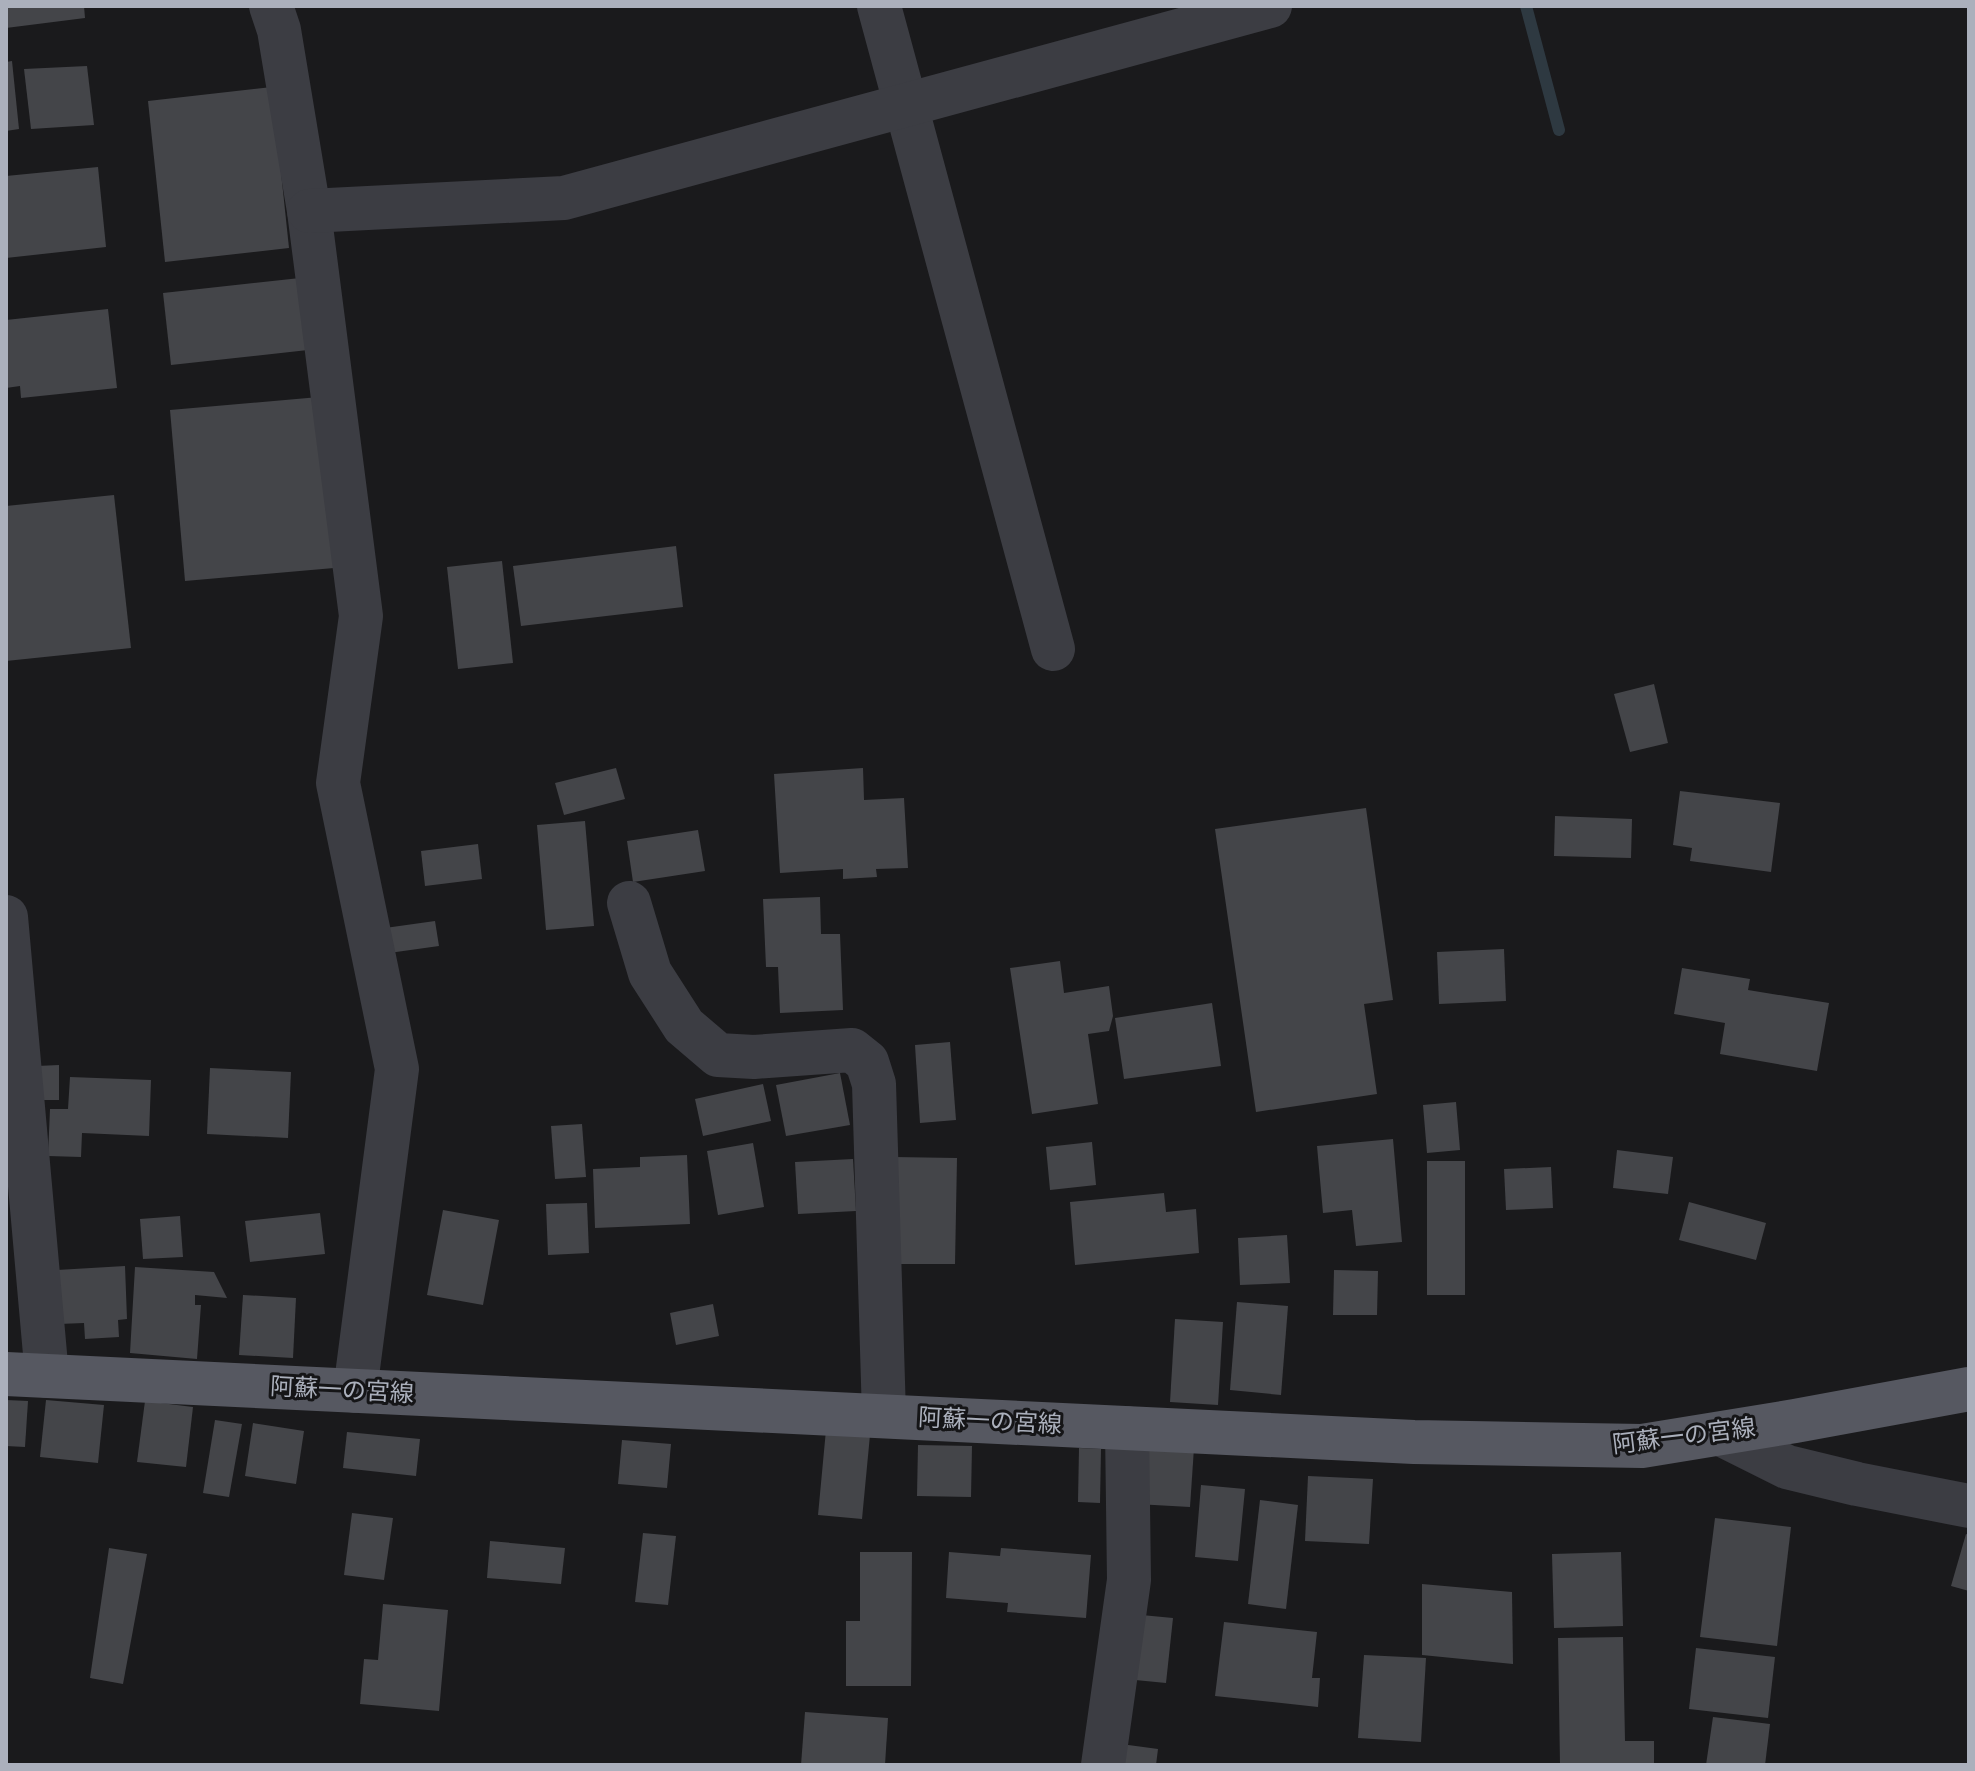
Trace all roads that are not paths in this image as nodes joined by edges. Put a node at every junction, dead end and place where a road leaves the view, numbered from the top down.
1 (271, 6) edge
2 (879, 6) edge
3 (1270, 6) edge
4 (906, 107) junction
5 (309, 211) junction
6 (1053, 649) dead end
7 (629, 903) dead end
8 (6, 917) edge
9 (26, 1375) edge
10 (1969, 1389) edge
11 (355, 1391) junction
12 (884, 1415) junction
13 (1127, 1428) junction
14 (1721, 1434) junction
15 (1969, 1506) edge
16 (1103, 1765) edge

1 - 5 street
2 - 4 street
3 - 4 street
4 - 5 street
4 - 6 street
5 - 11 street
7 - 12 street
8 - 9 street
9 - 11 main road, 阿蘇一の宮線
10 - 14 main road, 阿蘇一の宮線
11 - 12 main road, 阿蘇一の宮線
12 - 13 main road, 阿蘇一の宮線
13 - 14 main road, 阿蘇一の宮線
13 - 16 street
14 - 15 street

